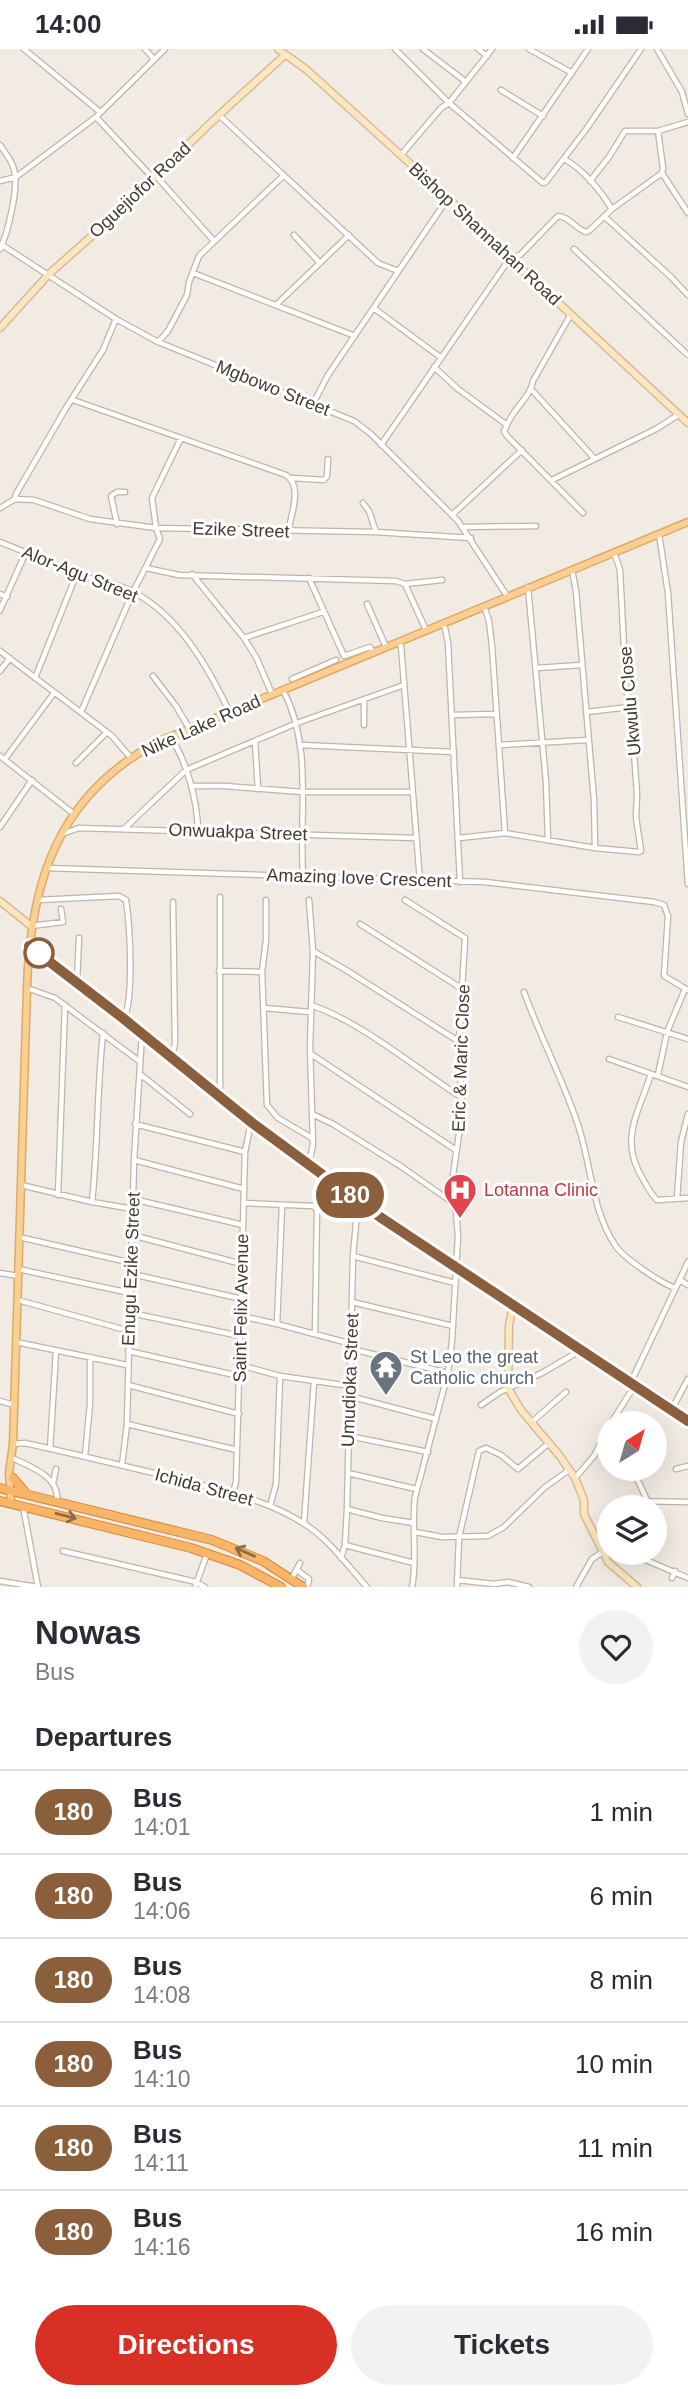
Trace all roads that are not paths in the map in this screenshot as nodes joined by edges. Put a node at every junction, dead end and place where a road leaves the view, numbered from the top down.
1 (24, 49) edge
2 (145, 49) edge
3 (165, 49) edge
4 (278, 49) edge
5 (395, 49) edge
6 (424, 49) edge
7 (478, 49) edge
8 (492, 49) edge
9 (529, 49) edge
10 (588, 49) edge
11 (641, 49) edge
12 (657, 49) edge
13 (285, 55) junction
14 (487, 56) junction
15 (154, 59) junction
16 (572, 73) junction
17 (466, 82) junction
18 (501, 90) dead end
19 (449, 103) junction
20 (688, 114) edge
21 (98, 115) junction
22 (219, 115) junction
23 (544, 115) junction
24 (688, 122) edge
25 (658, 131) junction
26 (0, 145) edge
27 (401, 155) junction
28 (513, 158) junction
29 (564, 159) junction
30 (662, 173) junction
31 (156, 176) junction
32 (283, 176) junction
33 (16, 177) junction
34 (0, 181) edge
35 (590, 181) junction
36 (448, 198) junction
37 (612, 209) junction
38 (688, 213) edge
39 (605, 217) junction
40 (294, 235) dead end
41 (349, 235) junction
42 (214, 241) junction
43 (1, 247) edge
44 (574, 249) dead end
45 (510, 258) junction
46 (319, 262) junction
47 (398, 271) junction
48 (193, 273) junction
49 (49, 274) junction
50 (688, 295) edge
51 (276, 305) junction
52 (375, 309) junction
53 (571, 314) junction
54 (116, 319) junction
55 (0, 328) edge
56 (355, 336) junction
57 (158, 342) junction
58 (688, 355) edge
59 (440, 358) junction
60 (434, 367) junction
61 (531, 389) junction
62 (73, 400) junction
63 (313, 404) junction
64 (678, 415) junction
65 (688, 423) edge
66 (507, 425) junction
67 (181, 438) junction
68 (381, 445) junction
69 (522, 450) junction
70 (594, 458) junction
71 (328, 459) dead end
72 (291, 478) junction
73 (552, 480) junction
74 (125, 492) dead end
75 (15, 499) junction
76 (363, 503) dead end
77 (0, 508) edge
78 (583, 513) dead end
79 (452, 515) junction
80 (688, 522) edge
81 (117, 524) junction
82 (536, 526) dead end
83 (463, 527) junction
84 (156, 528) junction
85 (288, 531) junction
86 (376, 532) junction
87 (659, 534) junction
88 (471, 538) junction
89 (0, 542) edge
90 (26, 552) junction
91 (613, 552) junction
92 (146, 568) junction
93 (572, 569) junction
94 (77, 573) junction
95 (192, 574) junction
96 (309, 577) junction
97 (442, 580) dead end
98 (405, 584) junction
99 (528, 587) junction
100 (133, 592) junction
101 (0, 594) edge
102 (507, 596) junction
103 (7, 597) junction
104 (367, 604) dead end
105 (484, 605) junction
106 (0, 610) edge
107 (323, 612) junction
108 (441, 623) junction
109 (426, 630) junction
110 (244, 638) junction
111 (397, 642) junction
112 (386, 647) junction
113 (0, 651) edge
114 (373, 652) junction
115 (344, 656) junction
116 (10, 658) junction
117 (336, 664) junction
118 (582, 665) junction
119 (537, 668) junction
120 (0, 671) edge
121 (153, 676) dead end
122 (35, 678) junction
123 (292, 679) dead end
124 (404, 685) junction
125 (283, 690) junction
126 (54, 693) junction
127 (272, 694) junction
128 (364, 700) junction
129 (630, 707) junction
130 (229, 711) junction
131 (81, 712) junction
132 (586, 712) junction
133 (496, 713) junction
134 (453, 715) junction
135 (297, 723) junction
136 (364, 725) dead end
137 (189, 728) junction
138 (107, 732) junction
139 (170, 736) junction
140 (587, 740) junction
141 (255, 742) junction
142 (543, 742) junction
143 (301, 745) junction
144 (499, 745) junction
145 (409, 749) junction
146 (454, 752) junction
147 (2, 758) edge
148 (131, 758) junction
149 (76, 763) dead end
150 (186, 771) junction
151 (32, 780) junction
152 (191, 786) junction
153 (258, 789) junction
154 (302, 792) junction
155 (412, 792) junction
156 (74, 814) junction
157 (0, 827) edge
158 (124, 829) junction
159 (198, 830) junction
160 (505, 833) junction
161 (686, 833) edge
162 (61, 834) junction
163 (302, 834) junction
164 (416, 838) junction
165 (459, 838) junction
166 (548, 840) junction
167 (595, 848) junction
168 (45, 868) junction
169 (303, 875) junction
170 (420, 881) junction
171 (460, 882) junction
172 (688, 884) edge
173 (220, 897) dead end
174 (405, 899) dead end
175 (36, 900) junction
176 (266, 900) dead end
177 (309, 900) dead end
178 (0, 901) edge
179 (173, 902) dead end
180 (61, 909) dead end
181 (360, 923) dead end
182 (30, 930) junction
183 (79, 938) dead end
184 (29, 949) junction
185 (313, 951) junction
186 (41, 957) junction
187 (28, 964) junction
188 (219, 971) junction
189 (262, 972) junction
190 (77, 982) junction
191 (27, 988) junction
192 (686, 989) edge
193 (464, 990) junction
194 (524, 992) dead end
195 (65, 1005) junction
196 (311, 1005) junction
197 (264, 1008) junction
198 (310, 1012) junction
199 (618, 1017) dead end
200 (124, 1019) junction
201 (667, 1032) junction
202 (103, 1033) junction
203 (142, 1034) junction
204 (688, 1039) edge
205 (459, 1041) junction
206 (311, 1054) junction
207 (172, 1058) junction
208 (609, 1059) dead end
209 (139, 1061) junction
210 (139, 1073) junction
211 (651, 1075) junction
212 (658, 1075) junction
213 (688, 1087) edge
214 (220, 1097) junction
215 (462, 1098) junction
216 (190, 1114) dead end
217 (312, 1114) junction
218 (688, 1114) edge
219 (251, 1122) junction
220 (135, 1124) junction
221 (312, 1139) junction
222 (456, 1150) junction
223 (245, 1152) junction
224 (134, 1160) junction
225 (309, 1166) junction
226 (21, 1185) junction
227 (244, 1189) junction
228 (58, 1195) junction
229 (677, 1198) junction
230 (688, 1198) edge
231 (133, 1199) junction
232 (358, 1201) junction
233 (92, 1202) junction
234 (244, 1203) junction
235 (457, 1205) junction
236 (282, 1206) junction
237 (133, 1209) junction
238 (243, 1225) junction
239 (132, 1235) junction
240 (19, 1237) junction
241 (353, 1256) junction
242 (688, 1262) edge
243 (132, 1263) junction
244 (242, 1264) junction
245 (457, 1266) junction
246 (18, 1272) junction
247 (0, 1273) edge
248 (132, 1274) junction
249 (680, 1280) junction
250 (455, 1283) junction
251 (688, 1285) edge
252 (675, 1288) junction
253 (131, 1293) junction
254 (242, 1299) junction
255 (18, 1300) junction
256 (352, 1302) junction
257 (513, 1304) junction
258 (131, 1313) junction
259 (241, 1317) junction
260 (277, 1324) junction
261 (453, 1326) junction
262 (130, 1331) junction
263 (315, 1334) junction
264 (240, 1336) junction
265 (16, 1342) junction
266 (352, 1346) junction
267 (128, 1350) junction
268 (582, 1350) junction
269 (56, 1351) junction
270 (90, 1357) junction
271 (127, 1365) junction
272 (240, 1365) junction
273 (449, 1373) junction
274 (239, 1376) junction
275 (280, 1376) junction
276 (688, 1379) edge
277 (314, 1382) junction
278 (633, 1383) junction
279 (128, 1385) junction
280 (350, 1386) junction
281 (509, 1388) junction
282 (566, 1392) dead end
283 (349, 1396) junction
284 (0, 1401) edge
285 (15, 1405) junction
286 (481, 1405) dead end
287 (617, 1411) edge
288 (671, 1411) junction
289 (239, 1414) junction
290 (436, 1419) junction
291 (688, 1421) edge
292 (532, 1422) junction
293 (127, 1424) junction
294 (349, 1436) junction
295 (549, 1443) junction
296 (13, 1444) junction
297 (50, 1449) junction
298 (237, 1450) junction
299 (597, 1450) edge
300 (428, 1452) junction
301 (85, 1456) junction
302 (12, 1458) junction
303 (122, 1465) junction
304 (688, 1466) edge
305 (56, 1469) dead end
306 (676, 1469) dead end
307 (569, 1470) junction
308 (348, 1473) junction
309 (11, 1475) junction
310 (575, 1478) junction
311 (53, 1483) junction
312 (0, 1485) edge
313 (416, 1489) junction
314 (15, 1491) junction
315 (233, 1493) junction
316 (30, 1494) junction
317 (0, 1501) edge
318 (57, 1501) junction
319 (688, 1502) edge
320 (11, 1503) junction
321 (667, 1503) edge
322 (23, 1505) junction
323 (270, 1506) junction
324 (347, 1509) junction
325 (304, 1523) junction
326 (414, 1523) junction
327 (415, 1532) junction
328 (459, 1537) junction
329 (597, 1543) edge
330 (345, 1545) junction
331 (63, 1551) dead end
332 (207, 1553) junction
333 (597, 1556) edge
334 (341, 1558) junction
335 (300, 1563) dead end
336 (414, 1563) junction
337 (611, 1565) edge
338 (660, 1565) edge
339 (675, 1571) junction
340 (295, 1574) junction
341 (672, 1578) dead end
342 (688, 1578) edge
343 (457, 1580) junction
344 (0, 1581) edge
345 (195, 1584) edge
346 (37, 1587) edge
347 (205, 1587) edge
348 (281, 1587) edge
349 (305, 1587) edge
350 (367, 1587) edge
351 (412, 1587) edge
352 (457, 1587) edge
353 (529, 1587) edge
354 (576, 1587) edge
355 (637, 1587) edge

1 - 21 street
2 - 15 street
3 - 15 street
4 - 13 main road, Bishop Shannahan Road
5 - 19 street
6 - 17 street
7 - 14 street
8 - 14 street
9 - 16 street
10 - 16 street
11 - 29 street
12 - 20 street
13 - 22 main road, Oguejiofor Road
13 - 27 main road, Bishop Shannahan Road
14 - 17 street
15 - 21 street
16 - 23 street
17 - 19 street
18 - 23 street
19 - 27 street
19 - 28 street
21 - 31 street
21 - 33 street
22 - 31 main road, Oguejiofor Road
22 - 32 street
23 - 28 street
24 - 25 street
25 - 30 street
25 - 35 street
26 - 33 street
27 - 36 main road, Bishop Shannahan Road
28 - 29 street
29 - 35 street
30 - 37 street
30 - 38 street
31 - 42 street
31 - 49 main road, Oguejiofor Road
32 - 41 street
32 - 42 street
33 - 34 street
33 - 43 street
35 - 37 street
36 - 45 main road, Bishop Shannahan Road
36 - 47 street
37 - 39 street
39 - 45 street
39 - 50 street
40 - 46 street
41 - 46 street
41 - 47 street
42 - 48 street
43 - 49 street, Mgbowo Street
44 - 58 street
45 - 53 main road, Bishop Shannahan Road
45 - 59 street
46 - 51 street
47 - 52 street
48 - 51 street
48 - 57 street
49 - 54 street, Mgbowo Street
49 - 55 main road, Oguejiofor Road
51 - 56 street
52 - 56 street
52 - 59 street
53 - 61 street
53 - 64 main road, Bishop Shannahan Road
54 - 57 street, Mgbowo Street
54 - 62 street
56 - 63 street
57 - 63 street, Mgbowo Street
59 - 60 street
60 - 66 street
60 - 68 street
61 - 66 street
61 - 70 street
62 - 67 street
62 - 75 street
63 - 68 street, Mgbowo Street
64 - 65 main road, Bishop Shannahan Road
64 - 70 street
66 - 69 street
67 - 72 street
67 - 84 street
68 - 79 street, Mgbowo Street
69 - 73 street
69 - 79 street
70 - 73 street
71 - 72 street
72 - 85 street
73 - 78 street
74 - 81 street
75 - 77 street
75 - 81 street, Ezike Street
76 - 86 street
79 - 83 street, Mgbowo Street
80 - 87 main road, Nike Lake Road
81 - 84 street, Ezike Street
82 - 83 street
83 - 88 street, Mgbowo Street
84 - 85 street, Ezike Street
84 - 92 street
85 - 86 street, Ezike Street
86 - 88 street, Ezike Street
87 - 91 main road, Nike Lake Road
87 - 161 street
88 - 102 street, Mgbowo Street
89 - 90 street, Alor-Agu Street
90 - 94 street, Alor-Agu Street
90 - 103 street
91 - 93 main road, Nike Lake Road
91 - 129 street, Ukwulu Close
92 - 95 street
92 - 100 street
93 - 99 main road, Nike Lake Road
93 - 118 street
94 - 100 street, Alor-Agu Street
94 - 122 street
95 - 96 street
95 - 110 street
96 - 98 street
96 - 107 street
97 - 98 street
98 - 109 street
99 - 102 main road, Nike Lake Road
99 - 119 street
100 - 130 street, Alor-Agu Street
100 - 131 street
101 - 103 street
102 - 105 main road, Nike Lake Road
103 - 106 street
104 - 112 street
105 - 108 main road, Nike Lake Road
105 - 133 street
107 - 110 street
107 - 115 street
108 - 109 main road, Nike Lake Road
108 - 134 street
109 - 111 main road, Nike Lake Road
110 - 127 street
111 - 112 main road, Nike Lake Road
111 - 124 street
112 - 114 main road, Nike Lake Road
113 - 116 street
114 - 115 street
114 - 117 main road, Nike Lake Road
115 - 117 street
116 - 120 street
116 - 122 street
117 - 123 street
117 - 125 main road, Nike Lake Road
118 - 119 street
118 - 132 street
119 - 142 street
121 - 137 street
122 - 126 street
124 - 128 street
124 - 145 street
125 - 127 main road, Nike Lake Road
125 - 135 street
126 - 131 street
126 - 147 street
127 - 130 main road, Nike Lake Road
128 - 135 street
128 - 136 street
129 - 132 street
129 - 167 street, Ukwulu Close
130 - 137 main road, Nike Lake Road
131 - 138 street
132 - 140 street
133 - 134 street
133 - 144 street
134 - 146 street
135 - 141 street
135 - 143 street
137 - 139 main road, Nike Lake Road
138 - 148 street
138 - 149 street
139 - 148 main road, Nike Lake Road
139 - 150 street
140 - 142 street
140 - 167 street
141 - 150 street
141 - 153 street
142 - 144 street
142 - 166 street
143 - 145 street
143 - 154 street
144 - 160 street
145 - 146 street
145 - 155 street
146 - 165 street
147 - 151 street
148 - 156 main road, Nike Lake Road
150 - 152 street
150 - 158 street
151 - 156 street
151 - 157 street
152 - 153 street
152 - 159 street
153 - 154 street
154 - 155 street
154 - 163 street
155 - 164 street
156 - 162 main road, Nike Lake Road
158 - 159 street, Onwuakpa Street
158 - 162 street, Onwuakpa Street
159 - 163 street, Onwuakpa Street
160 - 165 street
160 - 166 street
161 - 172 street
162 - 168 main road, Nike Lake Road
163 - 164 street, Onwuakpa Street
163 - 169 street
164 - 170 street
165 - 171 street
166 - 167 street
168 - 169 street, Amazing love Crescent
168 - 175 main road, Nike Lake Road
169 - 170 street, Amazing love Crescent
170 - 171 street, Amazing love Crescent
171 - 192 street, Amazing love Crescent
173 - 188 street
174 - 193 street, Eric & Maric Close
175 - 182 main road, Nike Lake Road
175 - 200 street
176 - 189 street
177 - 185 street
178 - 182 main road
179 - 207 street
180 - 182 street
181 - 193 street
182 - 184 main road, Nike Lake Road
182 - 186 main road
183 - 190 street
184 - 186 main road
184 - 187 main road, Nike Lake Road
185 - 196 street
185 - 205 street
186 - 187 main road
186 - 190 main road
187 - 191 main road, Nike Lake Road
188 - 189 street
188 - 214 street
189 - 197 street
190 - 200 main road
191 - 195 street
191 - 226 main road, Nike Lake Road
192 - 201 street
193 - 205 street, Eric & Maric Close
194 - 252 street
195 - 202 street
195 - 228 street
196 - 198 street
196 - 215 street
197 - 198 street
197 - 221 street
198 - 206 street
199 - 201 street
200 - 203 main road
201 - 204 street
201 - 212 street
202 - 209 street
202 - 233 street
203 - 207 main road
203 - 209 street, Enugu Ezike Street
205 - 215 street, Eric & Maric Close
206 - 217 street
206 - 222 street
207 - 214 main road
208 - 211 street
209 - 210 street, Enugu Ezike Street
210 - 216 street
210 - 220 street, Enugu Ezike Street
211 - 212 street
211 - 229 street
212 - 213 street
214 - 219 main road
215 - 222 street, Eric & Maric Close
217 - 221 street
217 - 235 street
218 - 229 street
219 - 223 street, Saint Felix Avenue
219 - 225 main road
220 - 223 street
220 - 224 street, Enugu Ezike Street
221 - 225 street
222 - 235 street, Eric & Maric Close
223 - 227 street, Saint Felix Avenue
224 - 227 street
224 - 231 street, Enugu Ezike Street
225 - 232 main road
226 - 228 street
226 - 240 main road, Nike Lake Road
227 - 234 street, Saint Felix Avenue
228 - 233 street
229 - 230 street
231 - 237 street, Enugu Ezike Street
231 - 238 street
232 - 241 street, Umudioka Street
232 - 245 main road
233 - 237 street
234 - 236 street
234 - 238 street, Saint Felix Avenue
235 - 245 street, Eric & Maric Close
236 - 260 street
236 - 263 street
237 - 239 street, Enugu Ezike Street
238 - 244 street, Saint Felix Avenue
239 - 243 street, Enugu Ezike Street
239 - 244 street
240 - 243 street
240 - 246 main road, Nike Lake Road
241 - 250 street
241 - 256 street, Umudioka Street
242 - 249 street
243 - 248 street, Enugu Ezike Street
244 - 254 street, Saint Felix Avenue
245 - 250 street, Eric & Maric Close
245 - 257 main road
246 - 247 street
246 - 253 street
246 - 255 main road, Nike Lake Road
248 - 253 street, Enugu Ezike Street
248 - 254 street
249 - 251 street
249 - 252 street
250 - 261 street, Eric & Maric Close
252 - 278 street
253 - 258 street, Enugu Ezike Street
254 - 259 street, Saint Felix Avenue
255 - 262 street
255 - 265 main road, Nike Lake Road
256 - 261 street
256 - 266 street, Umudioka Street
257 - 268 main road
257 - 281 main road
258 - 262 street, Enugu Ezike Street
258 - 264 street
259 - 260 street
259 - 264 street, Saint Felix Avenue
260 - 263 street
261 - 273 street, Eric & Maric Close
262 - 267 street, Enugu Ezike Street
263 - 266 street
264 - 272 street, Saint Felix Avenue
265 - 269 street
265 - 285 main road, Nike Lake Road
266 - 273 street
266 - 280 street, Umudioka Street
267 - 271 street, Enugu Ezike Street
267 - 274 street
268 - 278 main road
268 - 281 street
269 - 270 street
269 - 297 street
270 - 271 street
270 - 301 street
271 - 279 street, Enugu Ezike Street
272 - 274 street, Saint Felix Avenue
272 - 275 street
273 - 290 street, Eric & Maric Close
274 - 289 street, Saint Felix Avenue
275 - 277 street
275 - 323 street
276 - 288 street
277 - 280 street
277 - 325 street
278 - 287 street
278 - 288 main road
279 - 289 street
279 - 293 street, Enugu Ezike Street
280 - 283 street, Umudioka Street
281 - 286 street
281 - 292 main road
282 - 292 street
283 - 290 street
283 - 294 street, Umudioka Street
284 - 285 street
285 - 296 main road, Nike Lake Road
288 - 291 main road
289 - 298 street, Saint Felix Avenue
290 - 300 street, Eric & Maric Close
292 - 295 main road
293 - 298 street
293 - 303 street, Enugu Ezike Street
294 - 300 street
294 - 308 street, Umudioka Street
295 - 307 main road
295 - 328 street
296 - 297 street, Ichida Street
296 - 302 main road, Nike Lake Road
297 - 301 street, Ichida Street
298 - 315 street, Saint Felix Avenue
299 - 310 street
300 - 313 street, Eric & Maric Close
301 - 303 street, Ichida Street
302 - 309 main road, Nike Lake Road
302 - 311 street
303 - 315 street, Ichida Street
304 - 306 street
305 - 311 street
307 - 310 main road
307 - 328 street
308 - 313 street
308 - 324 street, Umudioka Street
309 - 312 highway
309 - 314 main road, Nike Lake Road
309 - 316 highway
310 - 329 main road
311 - 318 street
312 - 314 highway
313 - 326 street, Eric & Maric Close
314 - 316 highway
314 - 320 main road
314 - 322 main road, Nike Lake Road
315 - 323 street, Ichida Street
316 - 318 highway
317 - 320 highway
340 -> 318 highway
319 - 321 street
320 - 322 highway
322 -> 332 highway
322 - 346 street
323 - 325 street, Ichida Street
324 - 326 street
324 - 330 street, Umudioka Street
325 - 334 street, Ichida Street
326 - 327 street, Eric & Maric Close
327 - 328 street
327 - 336 street, Eric & Maric Close
328 - 343 street
330 - 334 street, Umudioka Street
330 - 336 street
331 - 345 street
332 - 345 street
332 - 348 highway
333 - 354 street
334 - 350 street, Ichida Street
335 - 340 street
336 - 351 street, Eric & Maric Close
337 - 355 main road
338 - 339 street
339 - 341 street
339 - 342 street
340 - 349 highway
343 - 352 street
343 - 353 street
344 - 346 street
345 - 347 street

